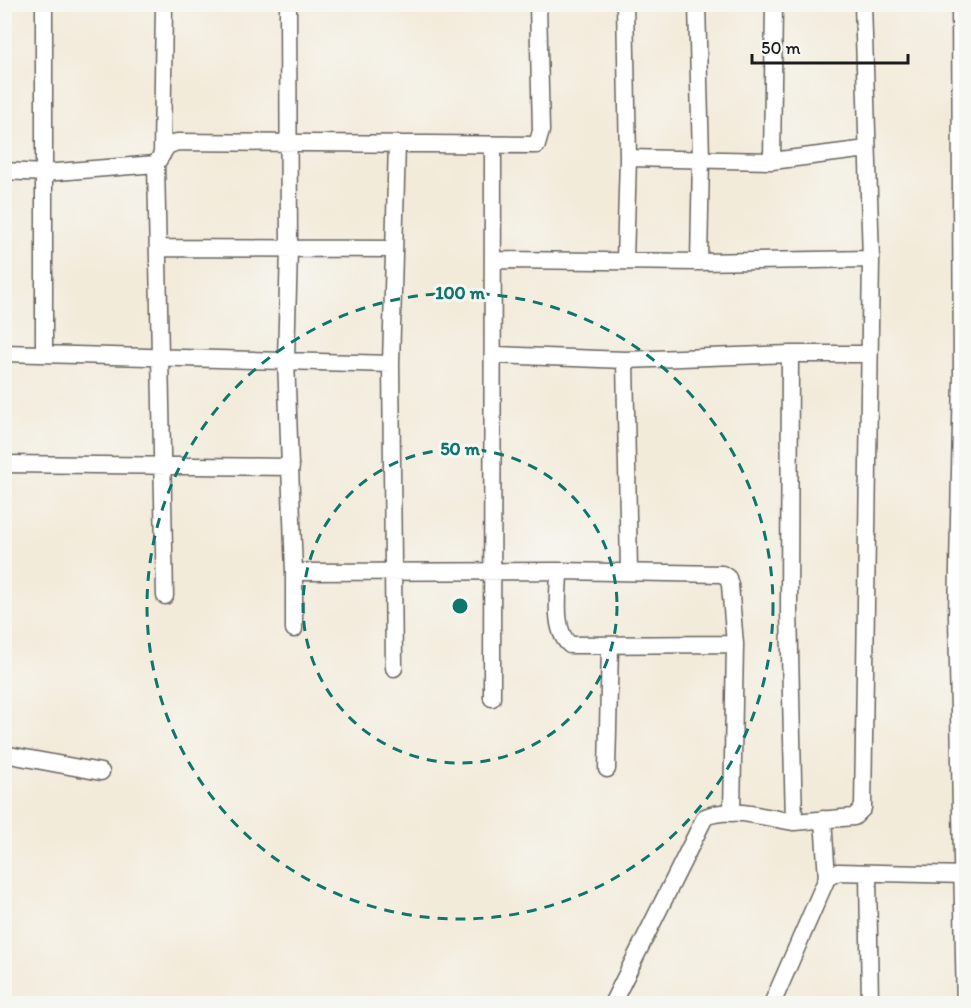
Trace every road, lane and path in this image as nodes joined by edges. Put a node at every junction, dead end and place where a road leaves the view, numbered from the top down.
1 (44, 4) edge
2 (164, 4) edge
3 (288, 4) edge
4 (538, 4) edge
5 (625, 4) edge
6 (697, 4) edge
7 (774, 4) edge
8 (863, 4) edge
9 (960, 4) edge
10 (289, 141) junction
11 (397, 143) junction
12 (493, 147) junction
13 (867, 149) junction
14 (628, 158) junction
15 (701, 158) junction
16 (159, 160) junction
17 (772, 161) junction
18 (4, 171) edge
19 (44, 173) junction
20 (159, 248) junction
21 (289, 249) junction
22 (394, 249) junction
23 (871, 259) junction
24 (495, 260) junction
25 (625, 260) junction
26 (699, 262) junction
27 (4, 353) edge
28 (44, 353) junction
29 (790, 354) junction
30 (868, 354) junction
31 (494, 355) junction
32 (160, 359) junction
33 (286, 360) junction
34 (625, 360) junction
35 (392, 364) junction
36 (964, 375) edge
37 (4, 464) edge
38 (161, 465) junction
39 (291, 467) junction
40 (394, 570) junction
41 (559, 571) junction
42 (629, 571) junction
43 (294, 572) junction
44 (491, 572) junction
45 (165, 596) dead end
46 (294, 629) dead end
47 (735, 644) junction
48 (610, 647) junction
49 (394, 668) dead end
50 (492, 698) dead end
51 (4, 754) edge
52 (607, 768) dead end
53 (101, 772) dead end
54 (732, 813) junction
55 (823, 819) junction
56 (794, 822) junction
57 (868, 874) junction
58 (965, 875) edge
59 (827, 878) junction
60 (612, 1004) edge
61 (771, 1004) edge
62 (870, 1004) edge
63 (965, 1004) edge

1 - 19 street
2 - 16 street
3 - 10 street
4 - 12 street
5 - 14 street
6 - 15 street
7 - 17 street
8 - 13 street
9 - 36 street
10 - 11 street
10 - 16 street
10 - 21 street
11 - 12 street
11 - 22 street
12 - 24 street
13 - 17 street
13 - 23 street
14 - 15 street
14 - 25 street
15 - 17 street
15 - 26 street
16 - 19 street
16 - 20 street
18 - 19 street
19 - 28 street
20 - 21 street
20 - 32 street
21 - 22 street
21 - 33 street
22 - 35 street
23 - 26 street
23 - 30 street
24 - 25 street
24 - 31 street
25 - 26 street
27 - 28 street
28 - 32 street
29 - 30 street
29 - 34 street
29 - 56 street
30 - 55 street
31 - 34 street
31 - 44 street
32 - 33 street
32 - 38 street
33 - 35 street
33 - 39 street
34 - 42 street
35 - 40 street
36 - 58 street
37 - 38 street
38 - 39 street
38 - 45 street
39 - 43 street
40 - 43 street
40 - 44 street
40 - 49 street
41 - 42 street
41 - 44 street
41 - 48 street
42 - 47 street
43 - 46 street
44 - 50 street
47 - 48 street
47 - 54 street
48 - 52 street
51 - 53 street
54 - 56 street
54 - 60 street
55 - 56 street
55 - 59 street
57 - 58 street
57 - 59 street
57 - 62 street
58 - 63 street
59 - 61 street

